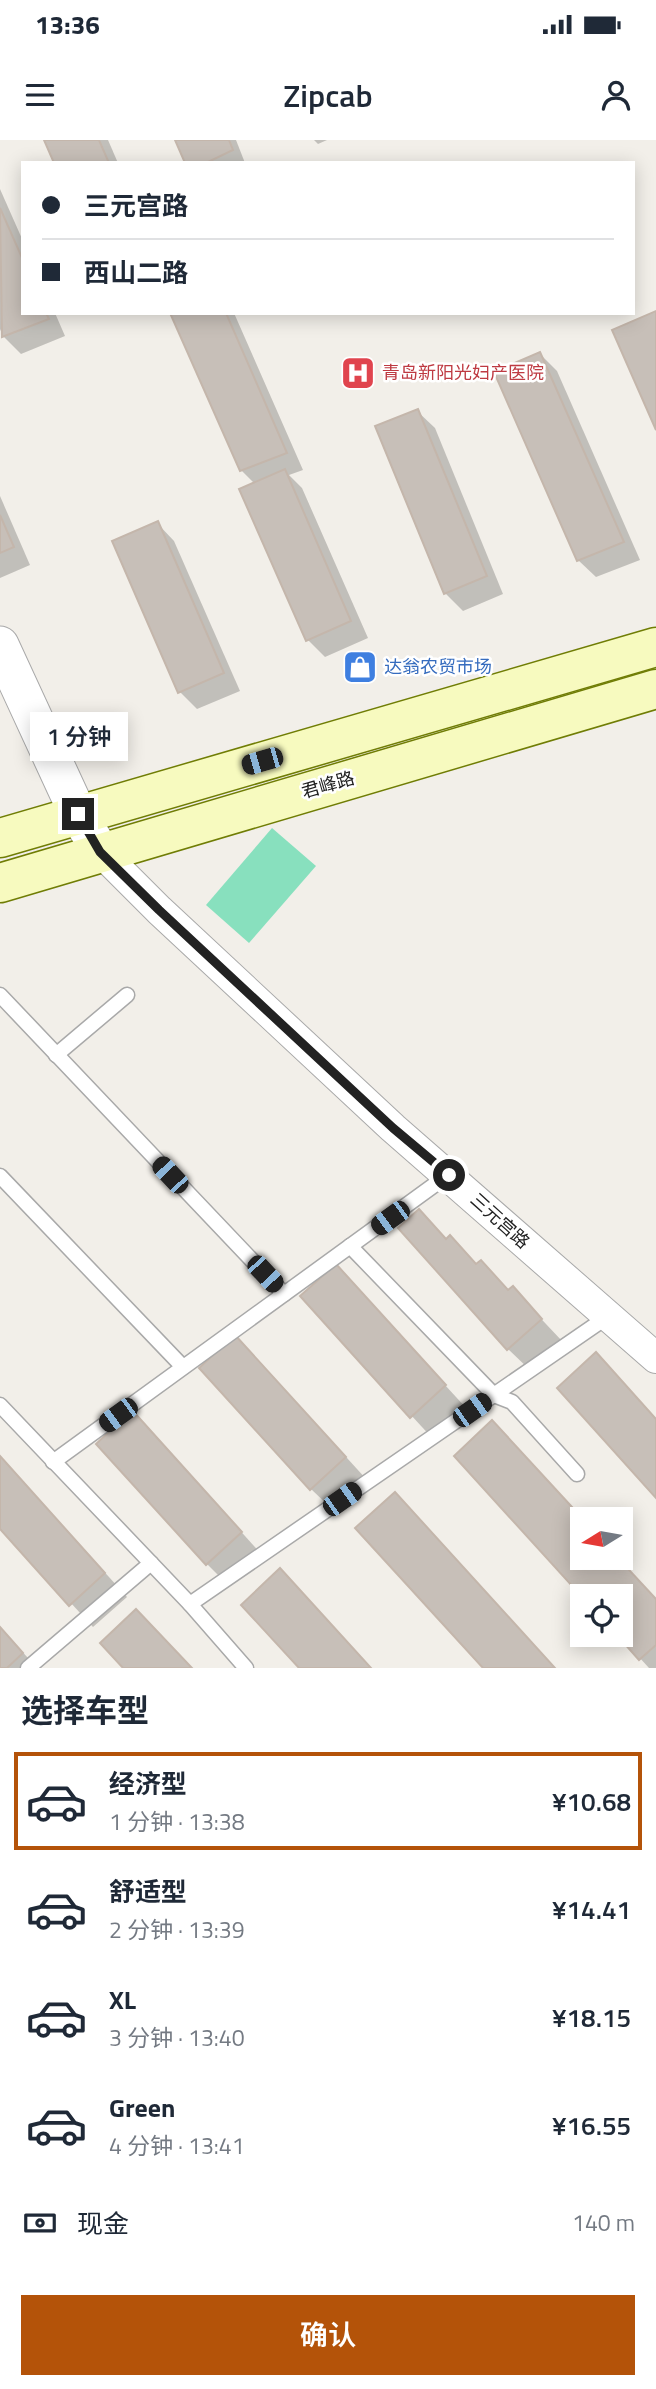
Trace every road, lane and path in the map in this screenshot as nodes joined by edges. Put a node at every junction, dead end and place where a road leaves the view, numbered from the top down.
1 (0, 645) edge
2 (656, 647) edge
3 (656, 689) edge
4 (78, 814) junction
5 (0, 838) edge
6 (100, 852) junction
7 (0, 883) edge
8 (0, 995) edge
9 (127, 995) dead end
10 (56, 1055) junction
11 (449, 1175) junction
12 (0, 1176) edge
13 (350, 1246) junction
14 (284, 1294) junction
15 (607, 1317) junction
16 (656, 1357) edge
17 (183, 1367) junction
18 (494, 1395) junction
19 (0, 1405) edge
20 (53, 1462) junction
21 (577, 1474) dead end
22 (151, 1563) junction
23 (191, 1604) junction
24 (28, 1668) edge
25 (246, 1668) edge

1 - 4 street
2 - 4 main road
3 - 6 main road, 君峰路
4 - 5 main road
4 - 6 street
6 - 7 main road, 君峰路
6 - 11 street, 三元宫路
8 - 10 lane
9 - 10 lane
10 - 14 lane
11 - 13 lane
11 - 15 street, 三元宫路
12 - 17 lane
13 - 14 lane
13 - 18 lane
14 - 17 lane
15 - 16 street, 三元宫路
15 - 18 lane
17 - 20 lane
18 - 21 lane
18 - 23 lane
19 - 20 lane
20 - 22 lane
22 - 23 lane
22 - 24 lane
23 - 25 lane

